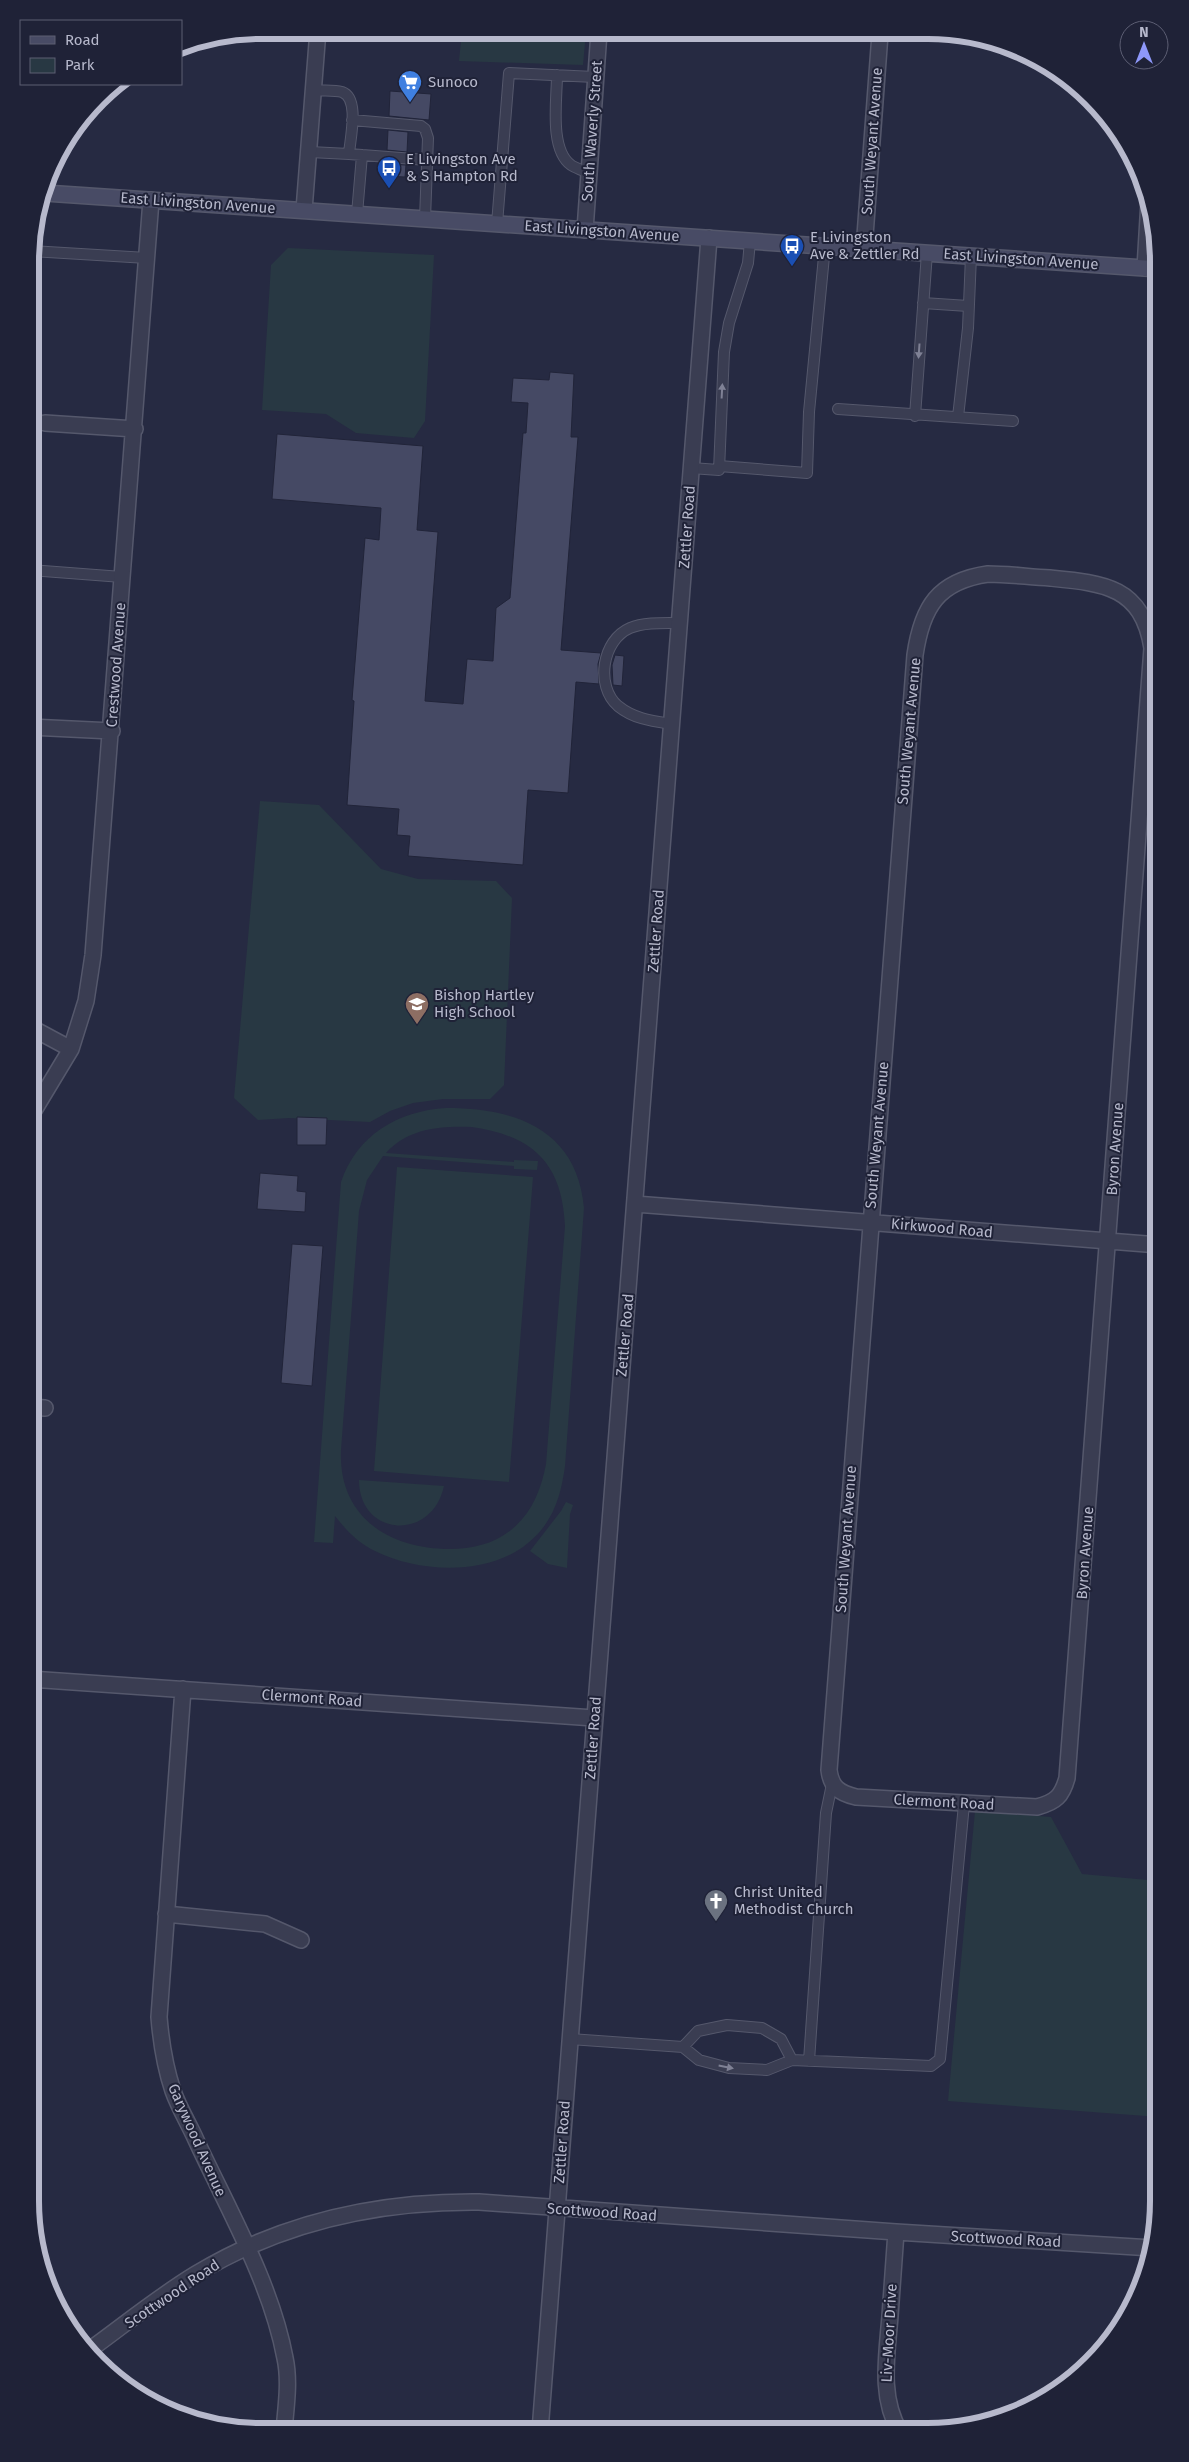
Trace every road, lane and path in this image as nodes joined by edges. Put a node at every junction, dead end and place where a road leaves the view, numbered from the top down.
1 (317, 39) edge
2 (598, 39) edge
3 (880, 39) edge
4 (557, 75) junction
5 (595, 77) junction
6 (314, 90) junction
7 (352, 120) junction
8 (310, 152) junction
9 (349, 154) junction
10 (362, 155) junction
11 (427, 160) junction
12 (588, 173) junction
13 (50, 193) edge
14 (151, 200) junction
15 (304, 210) junction
16 (357, 214) junction
17 (425, 219) junction
18 (497, 224) junction
19 (585, 230) junction
20 (709, 238) junction
21 (750, 241) junction
22 (825, 246) junction
23 (864, 249) junction
24 (39, 252) edge
25 (926, 253) junction
26 (971, 256) junction
27 (147, 258) junction
28 (1150, 268) edge
29 (923, 303) junction
30 (968, 306) junction
31 (838, 409) dead end
32 (915, 416) junction
33 (958, 417) junction
34 (1013, 421) dead end
35 (44, 423) dead end
36 (135, 430) junction
37 (719, 466) junction
38 (691, 468) junction
39 (39, 571) edge
40 (122, 577) junction
41 (1037, 578) joint
42 (680, 623) junction
43 (1150, 636) edge
44 (1150, 675) edge
45 (672, 724) junction
46 (39, 728) edge
47 (112, 732) junction
48 (39, 1031) edge
49 (71, 1049) junction
50 (39, 1102) edge
51 (635, 1204) junction
52 (870, 1222) junction
53 (1108, 1242) junction
54 (1150, 1244) edge
55 (39, 1680) edge
56 (183, 1689) junction
57 (594, 1718) junction
58 (832, 1784) junction
59 (1058, 1799) joint
60 (964, 1804) junction
61 (166, 1914) junction
62 (301, 1940) dead end
63 (570, 2039) junction
64 (683, 2047) junction
65 (792, 2060) junction
66 (810, 2061) junction
67 (557, 2209) junction
68 (896, 2232) junction
69 (1145, 2248) edge
70 (247, 2249) junction
71 (93, 2347) edge
72 (284, 2423) edge
73 (541, 2423) edge
74 (894, 2423) edge

1 - 6 street
2 - 5 street, South Waverly Street
3 - 23 street, South Weyant Avenue
4 - 5 lane
4 - 12 lane
4 - 18 lane
5 - 12 street, South Waverly Street
6 - 7 lane
6 - 8 street
7 - 9 lane
7 - 11 lane
8 - 9 lane
8 - 15 street
9 - 10 lane
10 - 11 lane
10 - 16 lane
11 - 17 lane
12 - 19 street, South Waverly Street
13 - 14 main road, East Livingston Avenue
14 - 15 main road, East Livingston Avenue
14 - 27 street, Crestwood Avenue
15 - 16 main road, East Livingston Avenue
16 - 17 main road, East Livingston Avenue
17 - 18 main road, East Livingston Avenue
18 - 19 main road, East Livingston Avenue
19 - 20 main road, East Livingston Avenue
20 - 21 main road, East Livingston Avenue
20 - 38 street, Zettler Road
21 - 22 main road, East Livingston Avenue
37 -> 21 lane
22 - 23 main road, East Livingston Avenue
22 - 37 lane
23 - 25 main road, East Livingston Avenue
24 - 27 lane
25 - 26 main road, East Livingston Avenue
25 - 29 lane
26 - 28 main road, East Livingston Avenue
26 - 30 lane
27 - 36 street, Crestwood Avenue
29 - 30 lane
29 -> 32 lane
30 - 33 lane
31 - 32 lane
32 - 33 lane
33 - 34 lane
35 - 36 street
36 - 40 street, Crestwood Avenue
37 - 38 lane
38 - 42 street, Zettler Road
39 - 40 lane
40 - 47 street, Crestwood Avenue
41 - 43 street, Byron Avenue
41 - 52 street, South Weyant Avenue
42 - 45 street, Zettler Road
42 - 45 lane
44 - 53 street, Byron Avenue
45 - 51 street, Zettler Road
46 - 47 street
47 - 49 street, Crestwood Avenue
48 - 49 street
49 - 50 street, Crestwood Avenue
51 - 52 street, Kirkwood Road
51 - 57 street, Zettler Road
52 - 53 street, Kirkwood Road
52 - 58 street, South Weyant Avenue
53 - 54 street, Kirkwood Road
53 - 59 street, Byron Avenue
55 - 56 street, Clermont Road
56 - 57 street, Clermont Road
56 - 61 street, Garywood Avenue
57 - 63 street, Zettler Road
58 - 60 street, Clermont Road
58 - 66 lane
59 - 60 street, Clermont Road
60 - 66 lane
61 - 62 street
61 - 70 street, Garywood Avenue
63 - 64 lane
63 - 67 street, Zettler Road
64 -> 65 lane
64 - 65 lane
65 - 66 lane
67 - 68 street, Scottwood Road
67 - 70 street, Scottwood Road
67 - 73 street, Zettler Road
68 - 69 street, Scottwood Road
68 - 74 street, Liv-Moor Drive
70 - 71 street, Scottwood Road
70 - 72 street, Garywood Avenue

